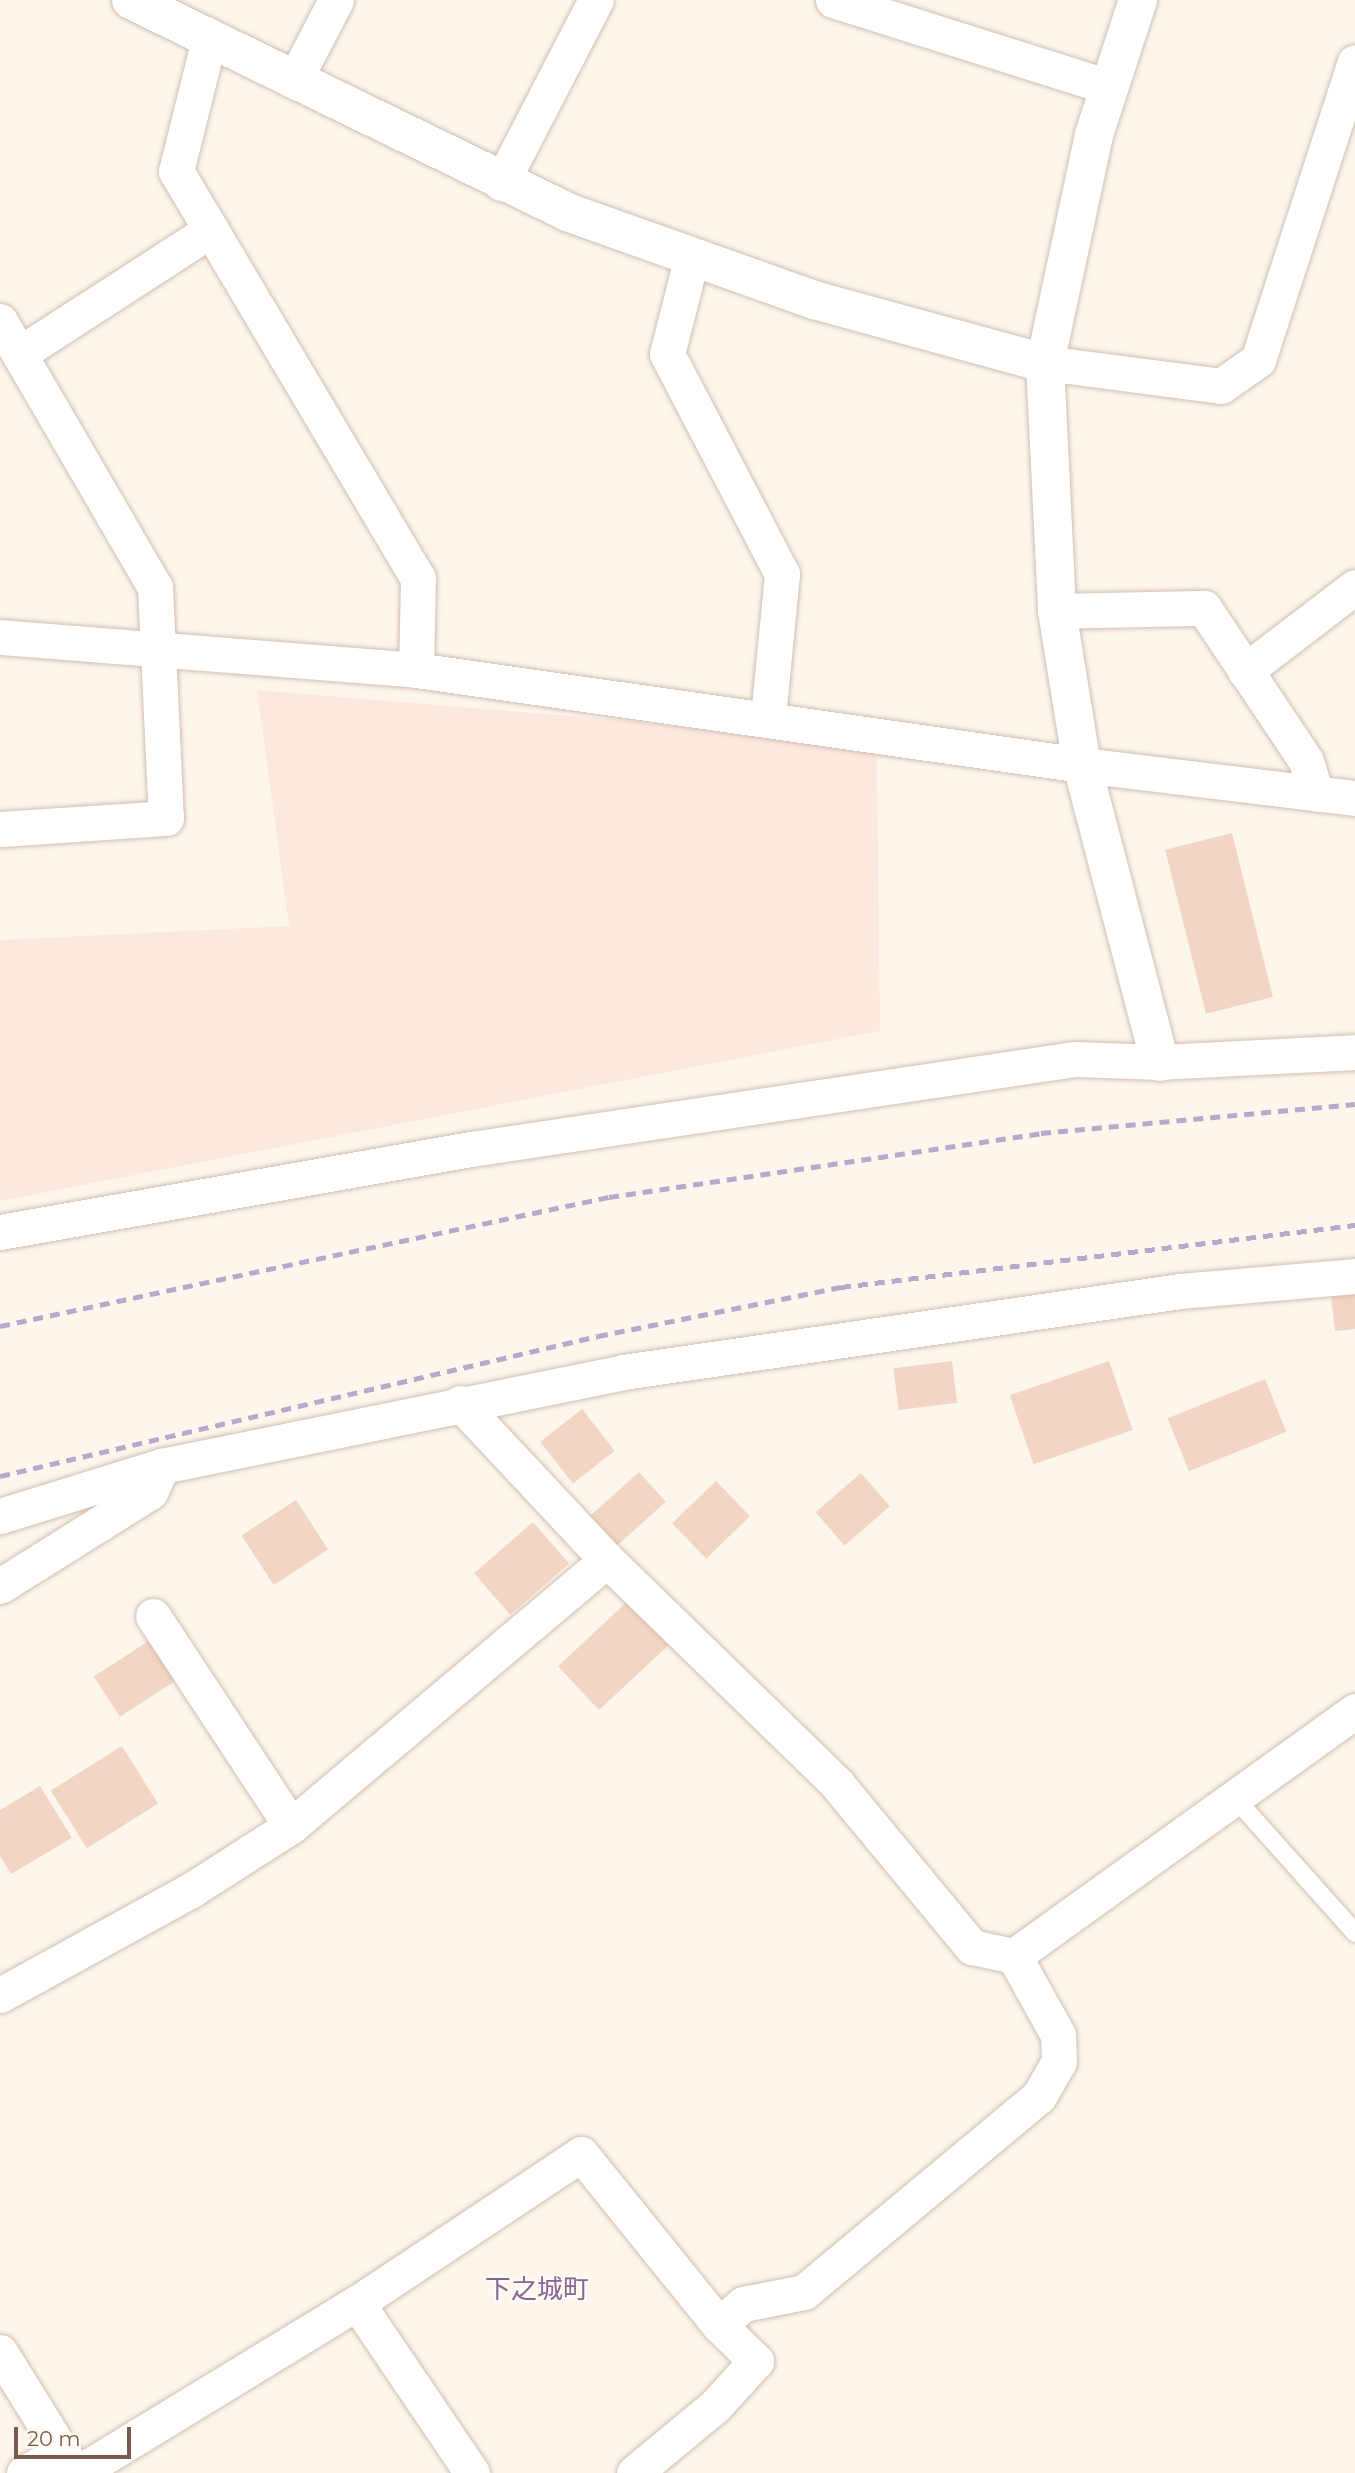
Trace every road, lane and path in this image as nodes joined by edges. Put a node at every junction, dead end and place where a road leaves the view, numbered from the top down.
1 (131, 0) edge
2 (336, 0) edge
3 (596, 0) edge
4 (833, 0) edge
5 (1138, 0) edge
6 (209, 39) junction
7 (1355, 62) edge
8 (294, 81) junction
9 (1109, 87) junction
10 (501, 183) junction
11 (211, 230) junction
12 (692, 256) junction
13 (0, 321) edge
14 (19, 354) junction
15 (1045, 363) junction
16 (1355, 587) edge
17 (1057, 611) junction
18 (0, 637) edge
19 (160, 652) junction
20 (416, 670) junction
21 (1245, 671) junction
22 (768, 716) junction
23 (1082, 765) junction
24 (1316, 793) junction
25 (1355, 797) edge
26 (0, 829) edge
27 (1355, 1052) edge
28 (1160, 1062) junction
29 (0, 1232) edge
30 (1355, 1276) edge
31 (460, 1403) junction
32 (162, 1466) junction
33 (0, 1516) edge
34 (607, 1560) junction
35 (0, 1586) edge
36 (153, 1616) dead end
37 (1355, 1711) edge
38 (1234, 1797) junction
39 (291, 1826) junction
40 (1355, 1933) edge
41 (1014, 1956) junction
42 (0, 1995) edge
43 (357, 2303) junction
44 (719, 2325) junction
45 (0, 2352) edge
46 (72, 2466) edge
47 (24, 2473) edge
48 (472, 2473) edge
49 (634, 2473) edge

1 - 6 street
2 - 8 street
3 - 10 street
4 - 9 street
5 - 9 street
6 - 8 street
6 - 11 street
7 - 15 street
8 - 10 street
9 - 15 street
10 - 12 street
11 - 14 street
11 - 20 street
12 - 15 street
12 - 22 street
13 - 14 street
14 - 19 street
15 - 17 street
16 - 21 street
17 - 21 street
17 - 23 street
18 - 19 street
19 - 20 street
19 - 26 street
20 - 22 street
21 - 24 street
22 - 23 street
23 - 24 street
23 - 28 street
24 - 25 street
27 - 28 street
28 - 29 street
30 - 31 street
31 - 32 street
31 - 34 street
32 - 33 street
32 - 35 street
34 - 39 street
34 - 41 street
36 - 39 street
37 - 38 street
38 - 40 lane
38 - 41 street
39 - 42 street
41 - 44 street
43 - 44 street
43 - 46 street
43 - 48 street
44 - 49 street
45 - 46 street
46 - 47 street

